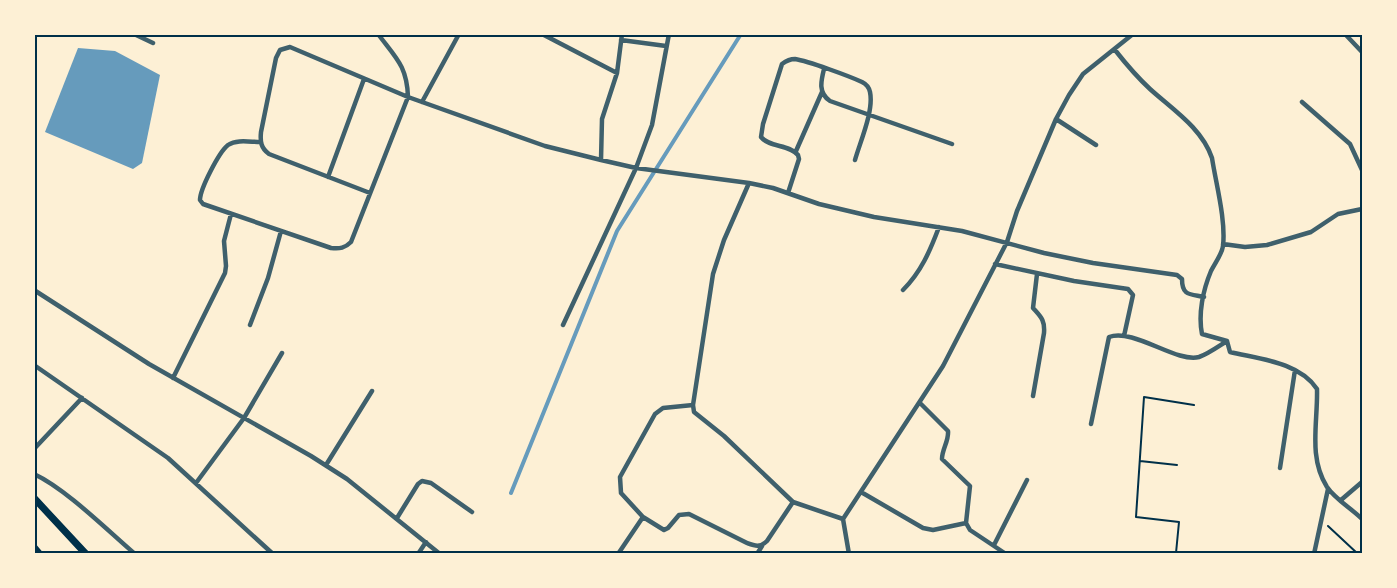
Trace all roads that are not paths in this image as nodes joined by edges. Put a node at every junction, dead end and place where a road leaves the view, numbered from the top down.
1 (134, 34) edge
2 (378, 34) edge
3 (459, 34) edge
4 (542, 34) edge
5 (669, 34) edge
6 (1345, 34) edge
7 (1132, 35) edge
8 (622, 37) edge
9 (153, 43) dead end
10 (666, 46) junction
11 (1115, 50) junction
12 (1362, 52) edge
13 (824, 69) junction
14 (617, 73) junction
15 (364, 79) junction
16 (822, 92) junction
17 (408, 97) junction
18 (422, 102) junction
19 (1302, 102) dead end
20 (868, 114) junction
21 (1056, 119) junction
22 (261, 142) junction
23 (952, 144) dead end
24 (1096, 145) dead end
25 (796, 151) junction
26 (601, 160) junction
27 (855, 160) dead end
28 (636, 168) junction
29 (1362, 170) edge
30 (328, 177) junction
31 (749, 183) junction
32 (370, 193) junction
33 (788, 193) junction
34 (1362, 209) edge
35 (231, 214) junction
36 (939, 227) junction
37 (281, 231) junction
38 (1007, 242) junction
39 (1223, 244) junction
40 (995, 264) junction
41 (1037, 274) junction
42 (34, 290) edge
43 (903, 290) dead end
44 (1203, 297) junction
45 (250, 325) dead end
46 (563, 325) dead end
47 (1124, 336) junction
48 (1227, 341) junction
49 (282, 353) dead end
50 (34, 365) edge
51 (1295, 370) junction
52 (173, 378) junction
53 (372, 391) dead end
54 (1033, 396) dead end
55 (82, 398) junction
56 (920, 403) junction
57 (693, 405) junction
58 (244, 418) junction
59 (1091, 424) dead end
60 (34, 449) edge
61 (326, 465) junction
62 (1280, 468) dead end
63 (34, 474) edge
64 (1027, 480) dead end
65 (1362, 482) edge
66 (196, 483) junction
67 (1328, 489) junction
68 (861, 492) junction
69 (34, 498) edge
70 (1341, 500) junction
71 (793, 502) junction
72 (472, 512) dead end
73 (644, 517) junction
74 (397, 518) junction
75 (843, 519) junction
76 (1362, 519) edge
77 (966, 523) junction
78 (426, 542) junction
79 (994, 545) junction
80 (1316, 545) junction
81 (762, 546) junction
82 (34, 548) edge
83 (39, 554) edge
84 (86, 554) edge
85 (135, 554) edge
86 (273, 554) edge
87 (418, 554) edge
88 (440, 554) edge
89 (618, 554) edge
90 (757, 554) edge
91 (849, 554) edge
92 (1006, 554) edge
93 (1309, 554) edge
94 (1314, 554) edge

1 - 9 street
2 - 17 street
3 - 18 street
4 - 14 street
5 - 10 street
6 - 12 street
7 - 11 street
8 - 10 street
8 - 14 street
10 - 28 street
11 - 21 street
11 - 39 street
13 - 16 street
13 - 20 street
13 - 25 street
14 - 26 street
15 - 17 street
15 - 22 street
15 - 30 street
16 - 20 street
16 - 25 street
17 - 18 street
17 - 32 street
18 - 26 street
19 - 29 street
20 - 23 street
20 - 27 street
21 - 24 street
21 - 38 street
22 - 30 street
22 - 35 street
25 - 33 street
26 - 28 street
28 - 31 street
28 - 46 street
30 - 32 street
31 - 33 street
31 - 57 street
32 - 37 street
33 - 36 street
34 - 39 street
35 - 37 street
35 - 52 street
36 - 38 street
36 - 43 street
37 - 45 street
38 - 40 street
38 - 44 street
39 - 44 street
40 - 41 street
40 - 56 street
41 - 47 street
41 - 54 street
42 - 52 street
44 - 48 street
47 - 48 street
47 - 59 street
48 - 51 street
49 - 58 street
50 - 55 street
51 - 62 street
51 - 67 street
52 - 58 street
53 - 61 street
55 - 60 street
55 - 66 street
56 - 68 street
56 - 77 street
57 - 71 street
57 - 73 street
58 - 61 street
58 - 66 street
61 - 74 street
63 - 85 street
64 - 79 street
65 - 70 street
66 - 86 street
67 - 70 street
67 - 80 street
68 - 75 street
68 - 77 street
69 - 84 main road
70 - 76 street
71 - 75 street
71 - 81 street
72 - 74 street
73 - 81 street
73 - 89 street
74 - 78 street
75 - 91 street
77 - 79 street
78 - 87 street
78 - 88 street
79 - 92 street
80 - 93 street
80 - 94 street
81 - 90 street
82 - 83 highway

